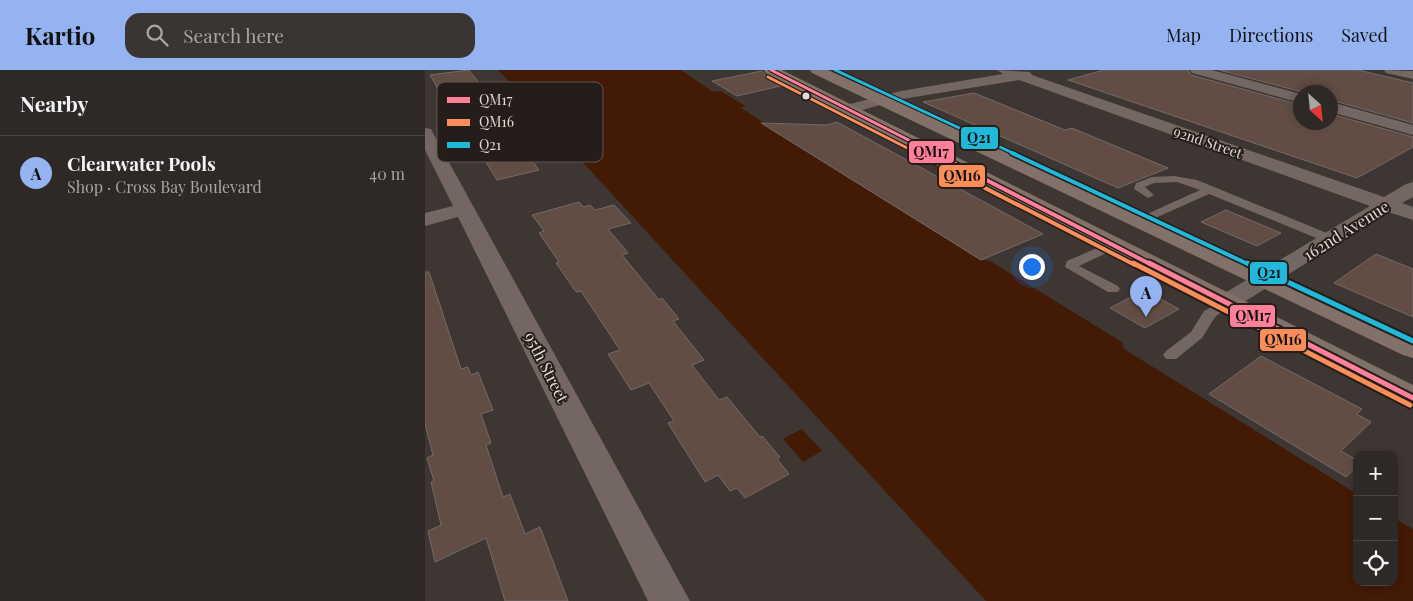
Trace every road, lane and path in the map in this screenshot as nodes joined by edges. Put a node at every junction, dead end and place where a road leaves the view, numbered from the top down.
1 (771, 70) edge
2 (817, 70) edge
3 (1003, 70) edge
4 (1197, 70) edge
5 (1391, 70) edge
6 (1046, 71) dead end
7 (1413, 75) edge
8 (1021, 76) junction
9 (1293, 97) edge
10 (882, 100) junction
11 (848, 109) junction
12 (1338, 109) edge
13 (1413, 130) edge
14 (425, 133) edge
15 (437, 156) edge
16 (440, 162) edge
17 (1175, 178) junction
18 (1163, 182) dead end
19 (1413, 188) edge
20 (1209, 190) junction
21 (1387, 204) junction
22 (1173, 206) junction
23 (465, 209) junction
24 (1413, 214) edge
25 (425, 220) edge
26 (1141, 221) junction
27 (1330, 239) junction
28 (1113, 245) junction
29 (1264, 280) junction
30 (1113, 289) dead end
31 (1227, 302) junction
32 (1413, 350) edge
33 (1171, 355) dead end
34 (1413, 398) edge
35 (669, 601) edge

1 - 11 main road
2 - 10 main road
3 - 8 street, 92nd Street
4 - 9 street
5 - 7 street
6 - 8 street
8 - 10 street
8 - 21 street, 92nd Street
10 - 11 street
10 - 26 main road
11 - 28 main road
12 - 13 street
14 - 15 street, 95th Street
16 - 23 street, 95th Street
17 - 18 lane
17 - 20 lane
17 - 22 lane
19 - 21 street, 162nd Avenue
20 - 22 lane
20 - 27 lane
21 - 24 street, 92nd Street
21 - 27 street, 162nd Avenue
22 - 26 lane
23 - 25 street
23 - 35 street, 95th Street
26 - 29 main road
27 - 29 street, 162nd Avenue
28 - 30 lane
28 - 31 main road
29 - 31 street, 162nd Avenue
29 - 32 main road
31 - 33 lane
31 - 34 main road

